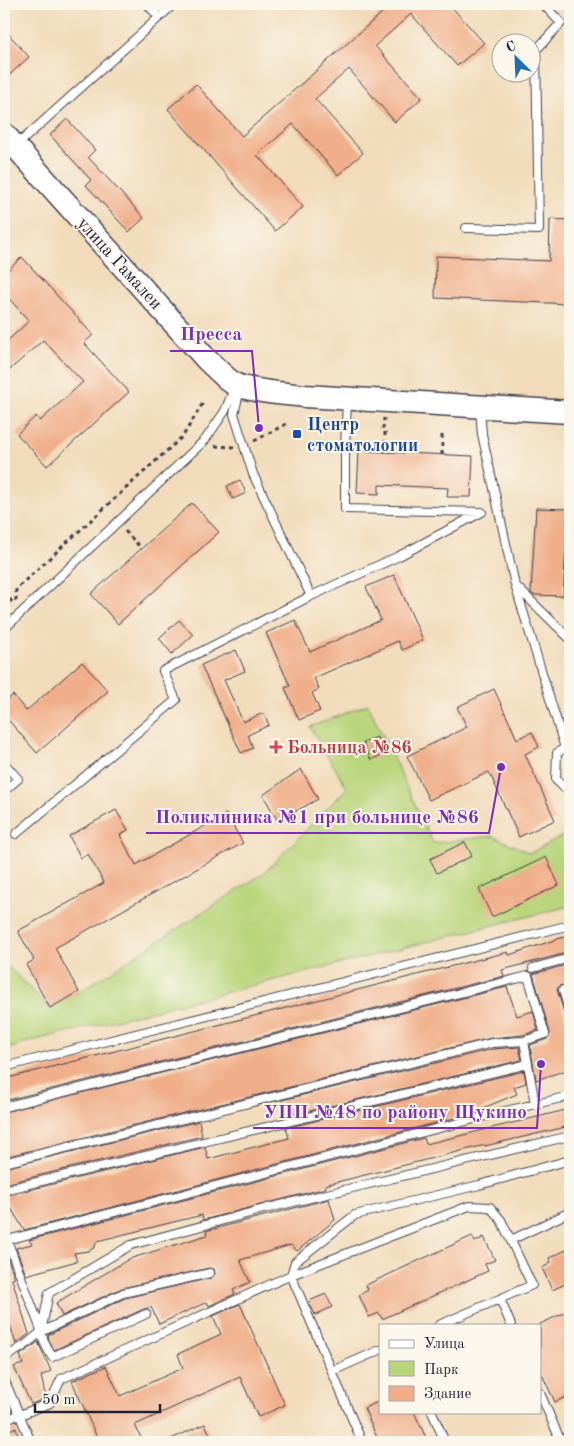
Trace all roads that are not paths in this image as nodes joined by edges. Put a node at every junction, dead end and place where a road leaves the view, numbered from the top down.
1 (147, 4) edge
2 (174, 4) edge
3 (543, 4) edge
4 (159, 17) junction
5 (9, 140) edge
6 (466, 228) dead end
7 (238, 385) junction
8 (347, 399) junction
9 (480, 406) junction
10 (570, 412) edge
11 (515, 585) junction
12 (311, 596) junction
13 (4, 629) edge
14 (570, 639) edge
15 (4, 763) edge
16 (4, 791) edge
17 (570, 793) edge
18 (16, 834) dead end
19 (570, 925) edge
20 (570, 958) edge
21 (533, 968) dead end
22 (564, 990) dead end
23 (570, 1014) edge
24 (524, 1041) junction
25 (528, 1064) junction
26 (4, 1067) edge
27 (570, 1096) edge
28 (535, 1104) junction
29 (4, 1107) edge
30 (570, 1136) edge
31 (570, 1160) edge
32 (4, 1162) edge
33 (4, 1190) edge
34 (570, 1212) edge
35 (4, 1231) edge
36 (7, 1240) junction
37 (511, 1240) junction
38 (210, 1274) dead end
39 (291, 1275) junction
40 (500, 1299) junction
41 (146, 1314) dead end
42 (441, 1324) edge
43 (511, 1324) edge
44 (41, 1332) junction
45 (379, 1350) edge
46 (4, 1358) edge
47 (332, 1371) junction
48 (4, 1379) edge
49 (542, 1398) edge
50 (433, 1414) edge
51 (20, 1415) junction
52 (4, 1418) edge
53 (31, 1442) edge
54 (362, 1442) edge
55 (445, 1442) edge
56 (561, 1442) edge

1 - 4 lane
2 - 4 lane
3 - 6 lane
4 - 5 lane
5 - 7 street, улица Гамалеи
7 - 8 street, улица Гамалеи
7 - 12 lane
7 - 13 lane
8 - 9 street, улица Гамалеи
8 - 12 lane
9 - 10 street, улица Гамалеи
9 - 11 lane
11 - 14 lane
11 - 17 lane
12 - 18 lane
15 - 16 lane
19 - 26 lane
20 - 21 lane
22 - 23 lane
24 - 25 lane
24 - 29 lane
24 - 32 lane
25 - 28 lane
25 - 33 lane
27 - 28 lane
28 - 36 lane
30 - 44 lane
31 - 39 lane
34 - 37 lane
35 - 36 lane
36 - 44 lane
37 - 39 lane
37 - 40 lane
38 - 44 lane
39 - 47 lane
39 - 51 lane
40 - 42 lane
40 - 43 lane
41 - 44 lane
44 - 46 lane
45 - 47 lane
47 - 54 lane
48 - 51 lane
49 - 56 lane
50 - 55 lane
51 - 52 lane
51 - 53 lane

